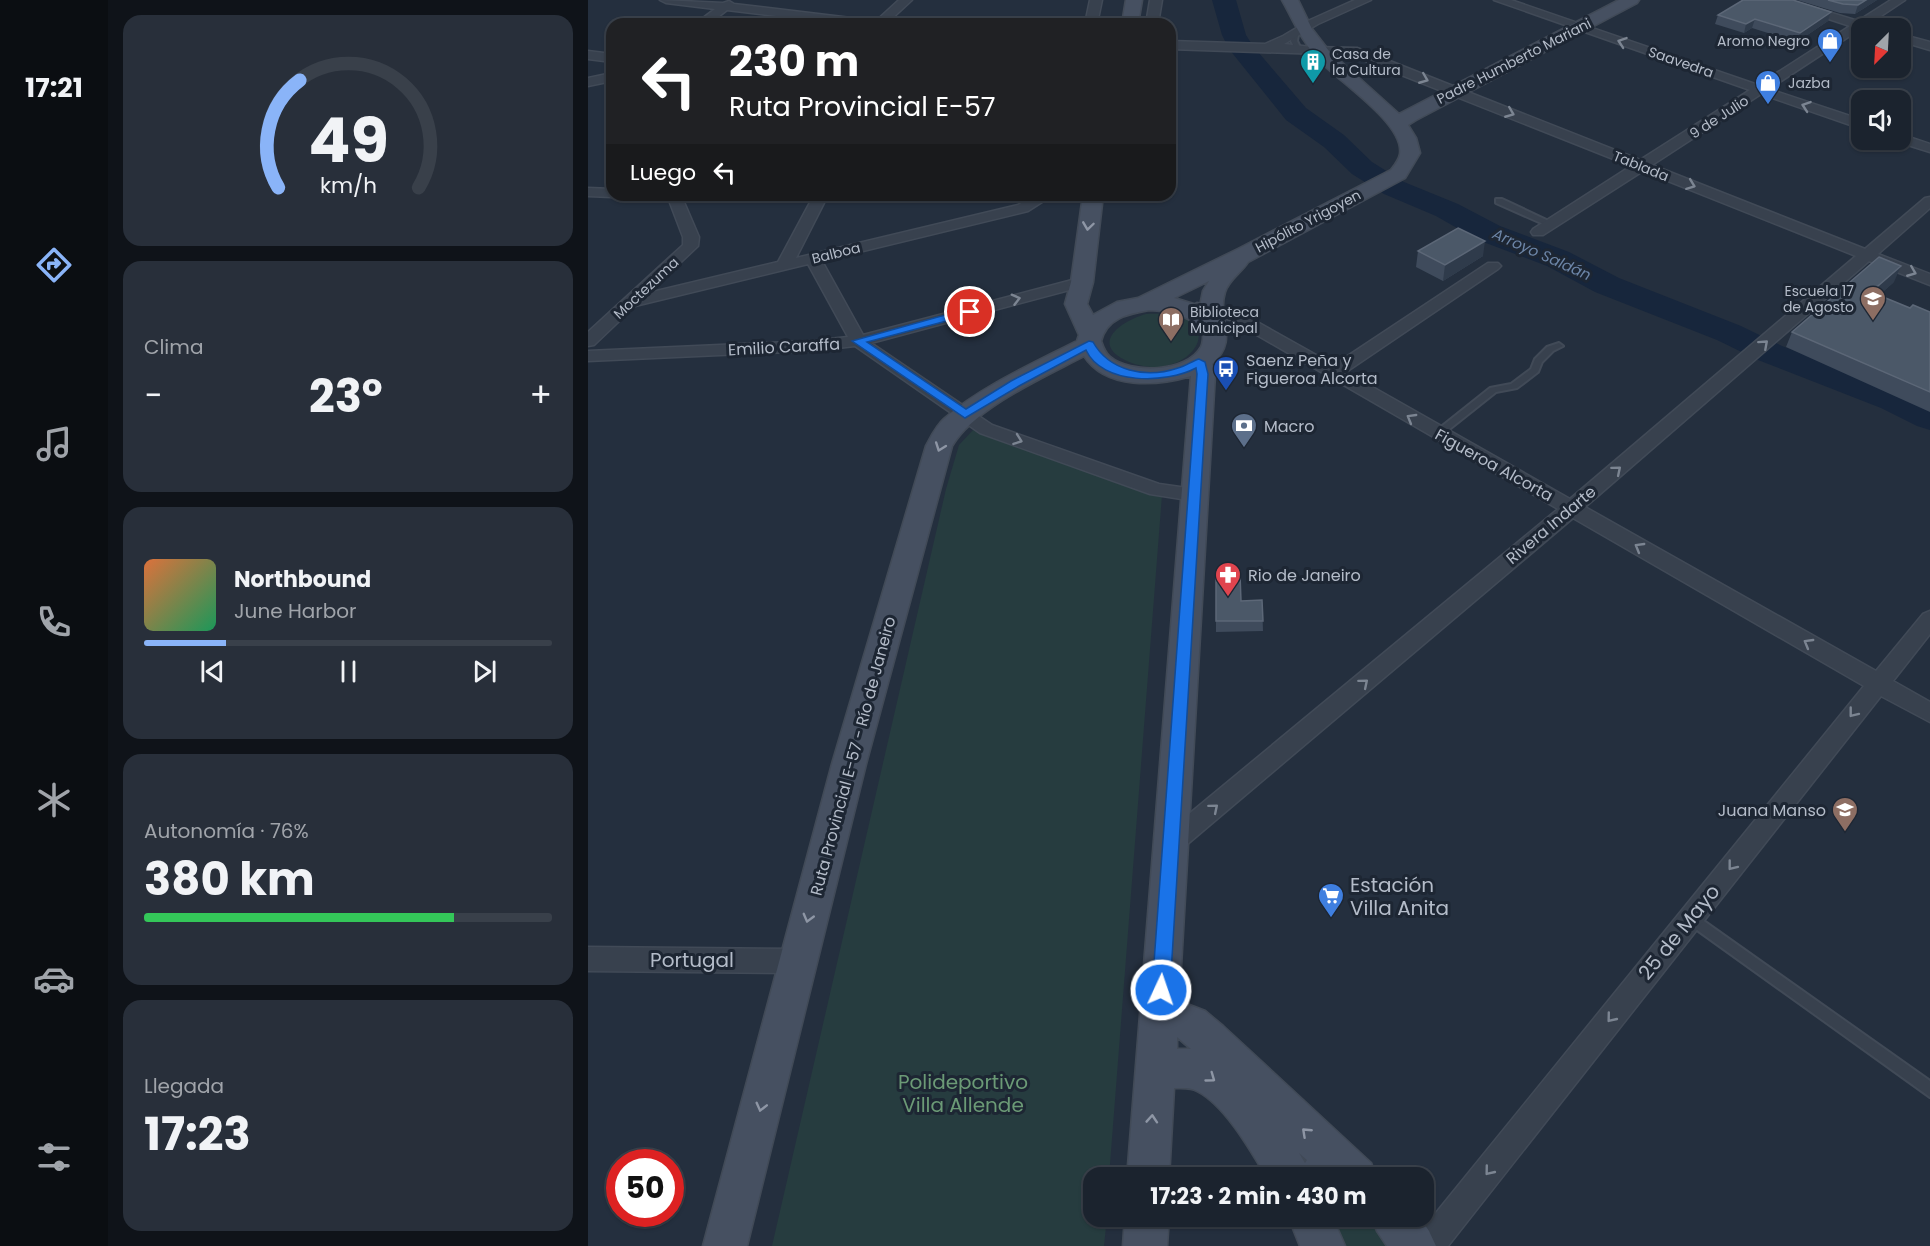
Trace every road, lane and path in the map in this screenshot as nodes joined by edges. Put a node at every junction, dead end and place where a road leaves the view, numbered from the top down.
1 (666, 0) edge
2 (906, 0) edge
3 (1096, 0) edge
4 (1119, 0) edge
5 (1134, 0) edge
6 (1156, 0) edge
7 (1365, 0) edge
8 (1500, 0) edge
9 (1631, 0) edge
10 (1778, 0) edge
11 (1899, 0) edge
12 (1291, 1) edge
13 (730, 3) edge
14 (709, 18) edge
15 (835, 18) edge
16 (884, 18) edge
17 (1092, 18) edge
18 (1117, 18) edge
19 (1131, 18) edge
20 (1153, 18) edge
21 (1877, 18) edge
22 (1851, 22) edge
23 (1580, 27) junction
24 (1851, 36) edge
25 (1315, 37) junction
26 (1911, 40) edge
27 (1176, 45) edge
28 (1261, 46) junction
29 (1930, 46) edge
30 (1298, 49) junction
31 (588, 55) edge
32 (606, 57) edge
33 (606, 78) edge
34 (588, 82) edge
35 (1760, 90) junction
36 (1456, 91) junction
37 (1363, 92) junction
38 (1851, 121) edge
39 (1398, 124) junction
40 (1911, 142) edge
41 (1930, 148) edge
42 (1641, 166) junction
43 (1400, 171) junction
44 (588, 192) edge
45 (606, 193) edge
46 (676, 201) edge
47 (818, 201) edge
48 (1036, 201) edge
49 (1092, 201) edge
50 (1108, 201) edge
51 (1499, 201) dead end
52 (1930, 201) edge
53 (1551, 224) junction
54 (1538, 232) dead end
55 (1246, 254) junction
56 (1867, 255) junction
57 (813, 259) junction
58 (784, 266) junction
59 (1493, 266) dead end
60 (1930, 280) edge
61 (1082, 282) junction
62 (632, 302) junction
63 (1147, 302) junction
64 (1121, 308) junction
65 (1215, 319) junction
66 (1089, 339) junction
67 (588, 341) edge
68 (858, 341) junction
69 (1559, 346) dead end
70 (588, 356) edge
71 (1199, 362) junction
72 (1333, 373) junction
73 (965, 415) junction
74 (1439, 433) junction
75 (1194, 495) junction
76 (1572, 508) junction
77 (1930, 619) edge
78 (1877, 683) junction
79 (1930, 713) edge
80 (1169, 845) junction
81 (1691, 918) junction
82 (588, 959) edge
83 (797, 961) junction
84 (1160, 1012) junction
85 (1156, 1071) junction
86 (1930, 1090) edge
87 (1149, 1167) edge
88 (1284, 1167) edge
89 (1332, 1167) edge
90 (1146, 1227) edge
91 (1314, 1227) edge
92 (1400, 1227) edge
93 (725, 1246) edge
94 (1145, 1246) edge
95 (1323, 1246) edge
96 (1414, 1246) edge
97 (1429, 1246) edge

1 - 13 street
2 - 16 street
3 - 17 street
4 - 18 main road
5 - 19 main road
6 - 20 street
7 - 25 street
8 - 23 street, Saavedra
9 - 23 main road, Padre Humberto Mariani
10 - 22 street
11 - 21 street, 9 de Julio
12 - 25 main road
13 - 14 street
13 - 15 street
35 -> 23 street, Saavedra
23 - 36 main road, Padre Humberto Mariani
24 - 35 street, 9 de Julio
25 - 28 street
25 - 30 street, Tablada
25 - 30 lane
25 -> 36 street, Tablada
25 - 37 main road
26 - 29 street
27 - 28 street
28 - 30 street, Tablada
31 - 32 street
33 - 34 street
38 -> 35 street, Saavedra
35 - 42 street, 9 de Julio
36 - 39 main road, Padre Humberto Mariani
36 -> 42 street, Tablada
37 - 39 main road
37 - 43 main road
39 - 43 main road
40 - 41 street
42 - 53 street, 9 de Julio
42 -> 56 street, Tablada
43 - 55 main road, Hipólito Yrigoyen
44 - 45 street
46 - 62 street, Moctezuma
47 - 58 street
48 - 57 street, Balboa
49 -> 61 main road
50 - 64 main road
51 - 53 lane
52 - 56 street, Rivera Indarte
53 - 54 street, 9 de Julio
55 - 63 main road, Hipólito Yrigoyen
55 - 65 main road, Hipólito Yrigoyen
56 -> 60 street, Tablada
76 -> 56 street, Rivera Indarte
57 - 58 street, Balboa
57 - 68 street
58 - 62 street, Balboa
59 - 72 street
61 - 66 main road
68 -> 61 street
62 - 67 street, Moctezuma
63 - 64 main road
63 - 65 main road
64 - 66 main road
65 - 71 main road
65 - 72 street, Figueroa Alcorta
66 - 71 main road
66 - 73 main road, Ruta Provincial E-57 - Río de Janeiro
68 - 70 street, Emilio Caraffa
68 - 73 street, Emilio Caraffa
69 - 74 lane
71 - 75 main road
74 -> 72 street, Figueroa Alcorta
73 -> 75 street, Emilio Caraffa
73 -> 83 main road, Ruta Provincial E-57 - Río de Janeiro
74 - 76 street, Figueroa Alcorta
75 - 80 main road
78 -> 76 street, Figueroa Alcorta
80 -> 76 street, Rivera Indarte
77 - 78 street, 25 de Mayo
78 - 79 street, Figueroa Alcorta
78 -> 81 street, 25 de Mayo
80 - 84 main road
81 - 86 lane
81 -> 97 street, 25 de Mayo
82 - 83 street, Portugal
83 -> 93 main road, Ruta Provincial E-57 - Río de Janeiro
84 - 85 main road
89 -> 84 main road
87 -> 85 main road
85 -> 88 main road
90 - 94 main road
91 - 95 main road
92 - 96 main road

